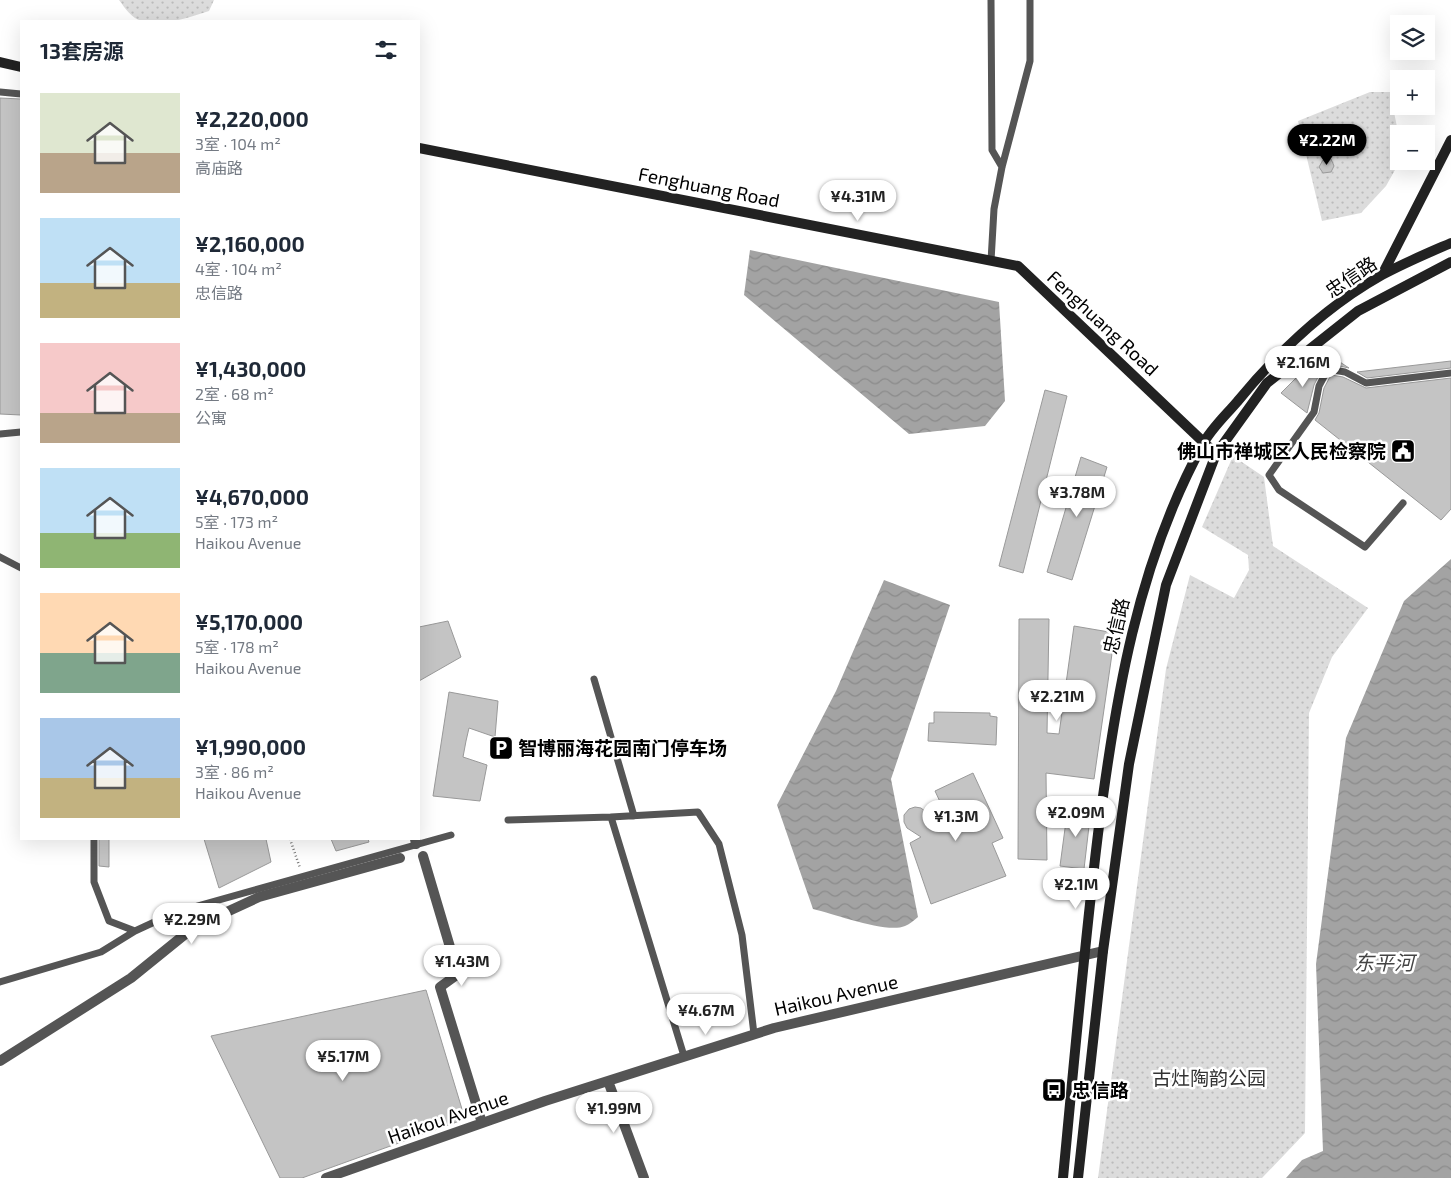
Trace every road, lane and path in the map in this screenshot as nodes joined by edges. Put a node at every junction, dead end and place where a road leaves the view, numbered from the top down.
1 (991, 0) edge
2 (1030, 0) edge
3 (0, 62) edge
4 (20, 67) edge
5 (0, 92) edge
6 (20, 94) edge
7 (1451, 140) edge
8 (420, 148) edge
9 (1002, 167) junction
10 (1451, 243) edge
11 (991, 261) junction
12 (1451, 262) edge
13 (1382, 275) junction
14 (1289, 346) junction
15 (1302, 356) junction
16 (1328, 368) junction
17 (1451, 373) edge
18 (20, 432) edge
19 (0, 434) edge
20 (1204, 442) junction
21 (1216, 454) junction
22 (1403, 503) dead end
23 (0, 557) edge
24 (20, 567) edge
25 (594, 678) dead end
26 (634, 816) junction
27 (611, 817) junction
28 (508, 820) dead end
29 (451, 835) dead end
30 (94, 840) edge
31 (290, 840) edge
32 (415, 842) edge
33 (423, 856) dead end
34 (400, 858) dead end
35 (302, 876) junction
36 (134, 931) junction
37 (1102, 951) junction
38 (1083, 955) junction
39 (0, 982) edge
40 (754, 1034) junction
41 (684, 1056) junction
42 (0, 1061) edge
43 (608, 1081) junction
44 (482, 1123) junction
45 (326, 1178) edge
46 (644, 1178) edge
47 (1063, 1178) edge
48 (1078, 1178) edge

1 - 9 lane
2 - 9 lane
3 - 4 main road
5 - 6 lane
7 - 13 main road
8 - 11 main road, Fenghuang Road
9 - 11 lane
10 - 13 main road, 忠信路
11 - 20 main road, Fenghuang Road
12 - 15 main road, 忠信路
13 - 14 main road, 忠信路
14 - 15 lane
14 - 20 main road, 忠信路
15 - 16 lane
15 - 21 main road, 忠信路
16 - 17 lane
16 - 22 lane
18 - 19 lane
20 - 21 main road, Fenghuang Road
20 - 38 main road, 忠信路
21 - 37 main road, 忠信路
23 - 24 lane
25 - 26 lane
26 - 27 lane
26 - 40 lane
27 - 28 lane
27 - 41 lane
29 - 32 lane
30 - 36 lane
31 - 35 path
32 - 35 lane
33 - 44 street
34 - 42 street
35 - 36 lane
36 - 39 lane
37 - 38 street, Haikou Avenue
37 - 48 main road, 忠信路
38 - 40 street, Haikou Avenue
38 - 47 main road, 忠信路
40 - 41 street, Haikou Avenue
41 - 43 street, Haikou Avenue
43 - 44 street, Haikou Avenue
43 - 46 street
44 - 45 street, Haikou Avenue

